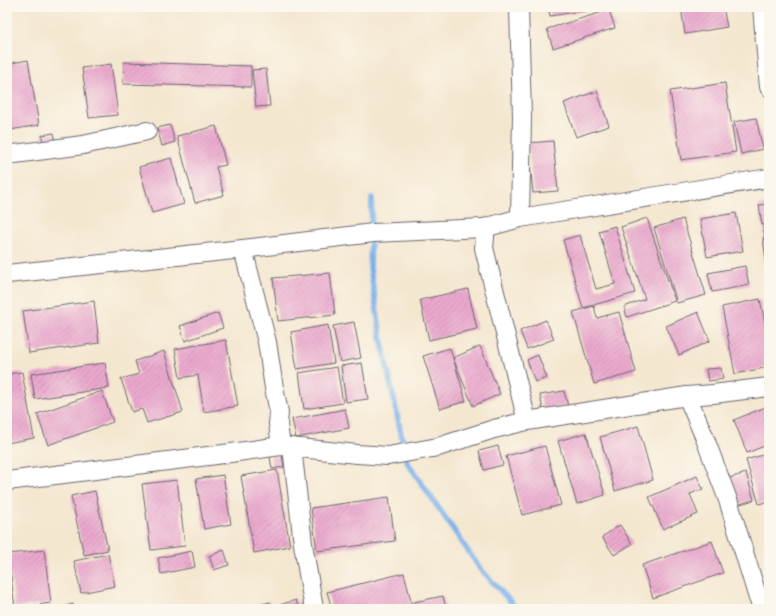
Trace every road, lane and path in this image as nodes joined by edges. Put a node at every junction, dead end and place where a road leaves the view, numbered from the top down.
1 (519, 7) edge
2 (762, 7) edge
3 (769, 88) edge
4 (147, 131) dead end
5 (7, 155) edge
6 (769, 178) edge
7 (520, 218) junction
8 (484, 228) junction
9 (242, 249) junction
10 (7, 274) edge
11 (769, 387) edge
12 (687, 396) junction
13 (527, 421) junction
14 (287, 447) junction
15 (7, 480) edge
16 (314, 609) edge
17 (763, 609) edge

1 - 7 street
2 - 3 street
4 - 5 street
6 - 7 street
7 - 8 street
8 - 9 street
8 - 13 street
9 - 10 street
9 - 14 street
11 - 12 street
12 - 13 street
12 - 17 street
13 - 14 street
14 - 15 street
14 - 16 street

